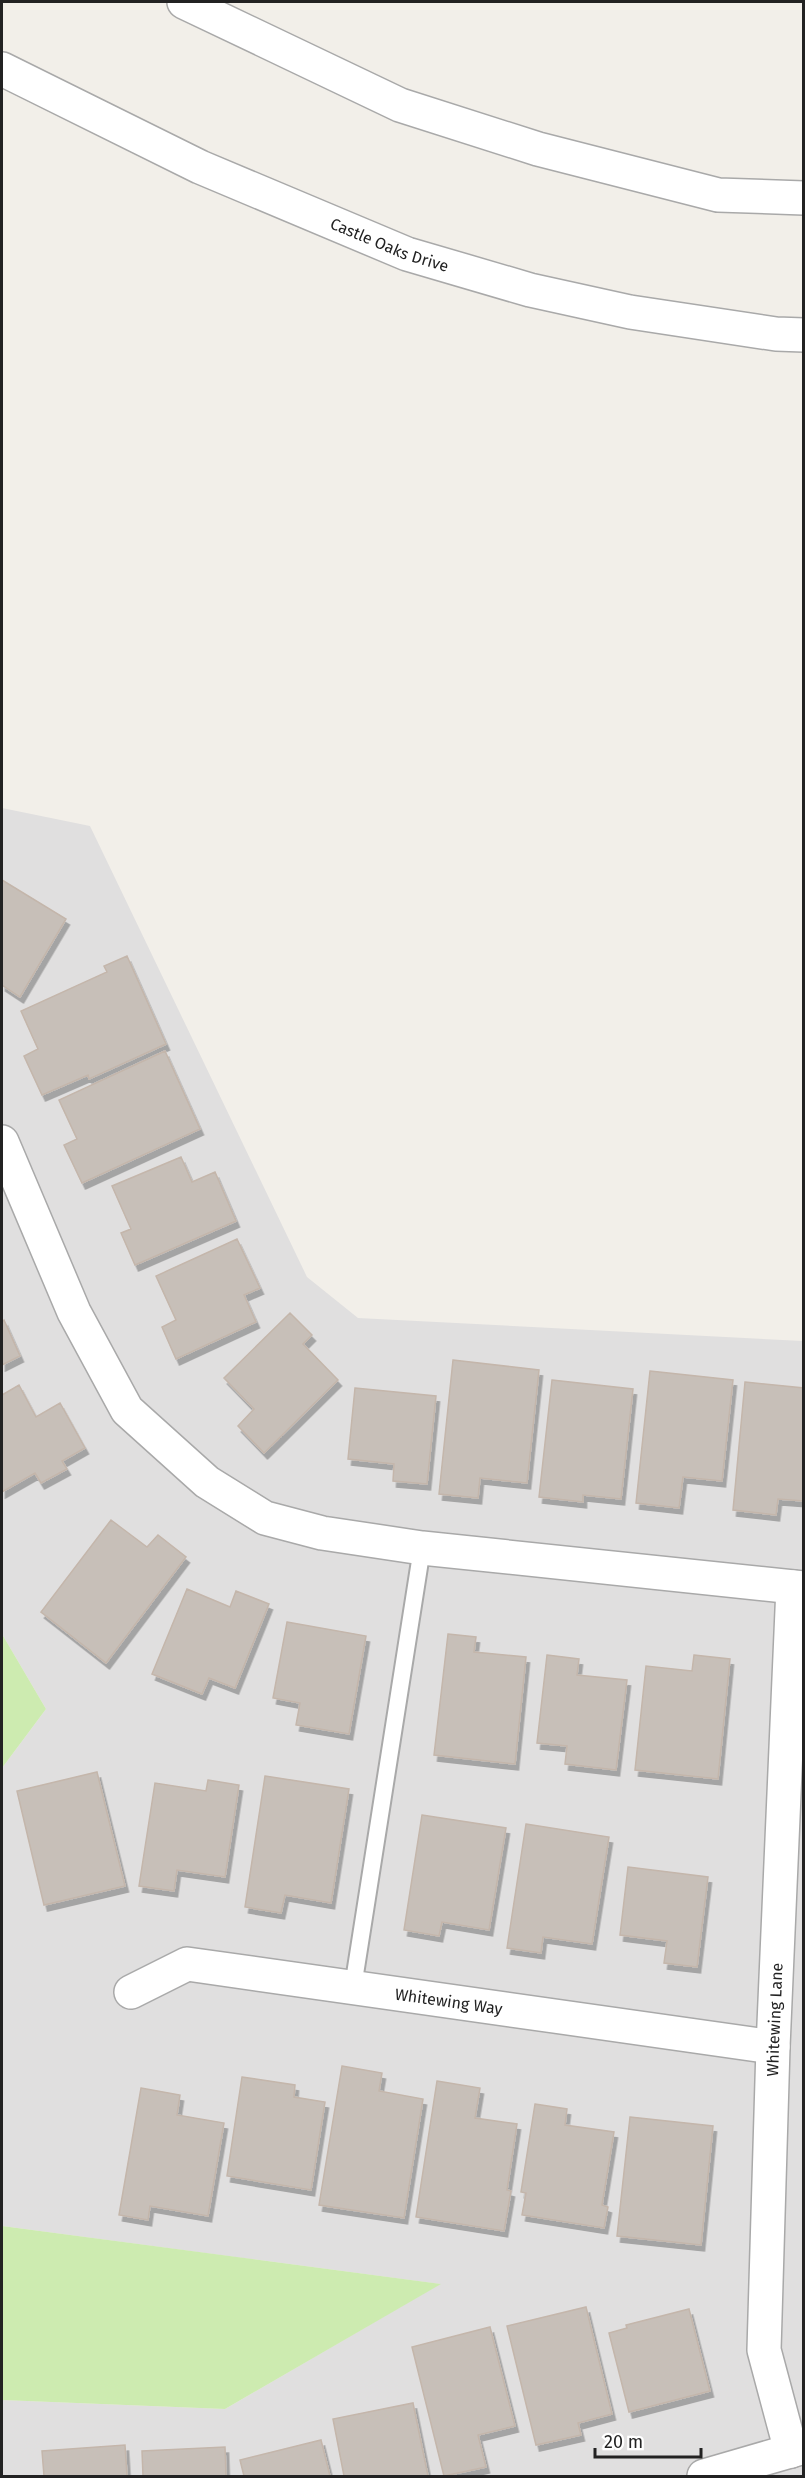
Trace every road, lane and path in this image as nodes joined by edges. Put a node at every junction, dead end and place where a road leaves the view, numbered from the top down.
1 (184, 2) edge
2 (2, 69) edge
3 (804, 198) edge
4 (804, 335) edge
5 (2, 1142) edge
6 (422, 1548) junction
7 (799, 1587) edge
8 (353, 1987) junction
9 (132, 1992) dead end
10 (773, 2047) junction
11 (797, 2449) edge
12 (704, 2476) edge

1 - 3 street
2 - 4 street, Castle Oaks Drive
5 - 6 street
6 - 7 street
6 - 8 lane
7 - 10 street, Whitewing Lane
8 - 9 street, Whitewing Way
8 - 10 street, Whitewing Way
10 - 11 street, Whitewing Lane
11 - 12 street

